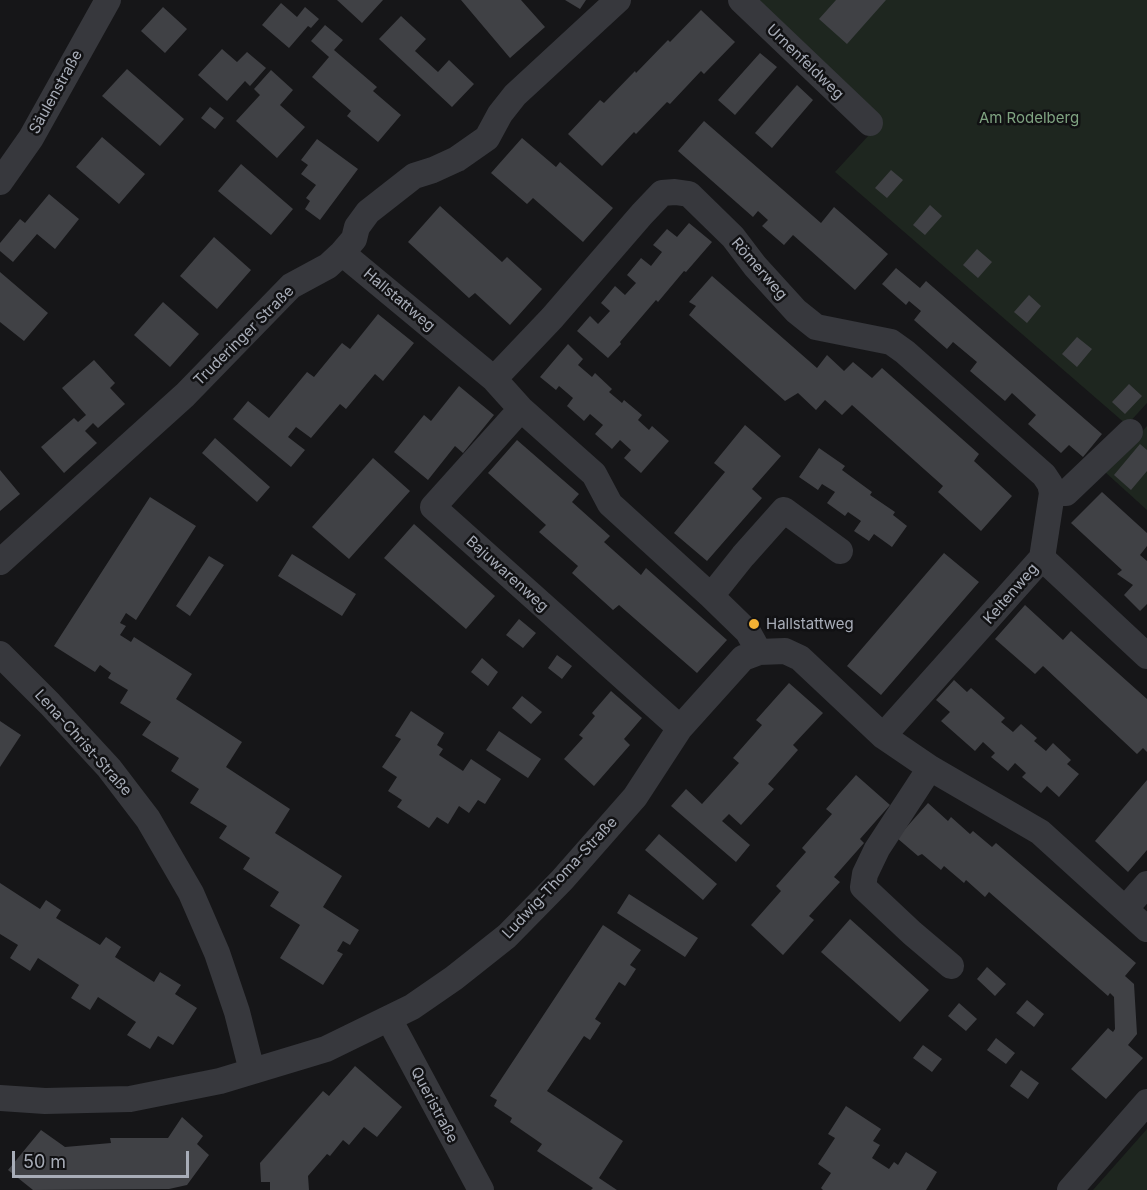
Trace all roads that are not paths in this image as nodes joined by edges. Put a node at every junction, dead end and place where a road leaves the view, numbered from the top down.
1 (618, 0) edge
2 (741, 0) edge
3 (102, 3) edge
4 (870, 123) dead end
5 (0, 182) edge
6 (342, 254) junction
7 (494, 379) junction
8 (521, 410) junction
9 (1130, 432) dead end
10 (1052, 493) junction
11 (840, 551) dead end
12 (1042, 558) junction
13 (0, 562) edge
14 (711, 596) junction
15 (759, 652) junction
16 (0, 654) edge
17 (1147, 656) edge
18 (680, 728) junction
19 (883, 736) junction
20 (930, 768) junction
21 (1147, 884) edge
22 (1126, 908) junction
23 (1147, 928) edge
24 (951, 966) dead end
25 (389, 1019) junction
26 (252, 1071) junction
27 (0, 1098) edge
28 (1147, 1102) edge
29 (481, 1190) edge
30 (1070, 1190) edge

1 - 6 street, Truderinger Straße
2 - 4 street, Urnenfeldweg
3 - 5 street, Säulenstraße
6 - 7 street, Hallstattweg
6 - 13 street, Truderinger Straße
7 - 8 street, Hallstattweg
7 - 10 street, Römerweg
8 - 14 street, Hallstattweg
8 - 18 street, Bajuwarenweg
9 - 10 street
10 - 12 street
11 - 14 street
12 - 17 street, Keltenweg
12 - 19 street, Keltenweg
14 - 15 street, Hallstattweg
15 - 18 street, Ludwig-Thoma-Straße
15 - 19 street
16 - 26 street, Lena-Christ-Straße
18 - 25 street, Ludwig-Thoma-Straße
19 - 20 street
20 - 22 street
20 - 24 street
21 - 22 street
22 - 23 street
25 - 26 street, Ludwig-Thoma-Straße
25 - 29 street, Queristraße
26 - 27 street, Ludwig-Thoma-Straße
28 - 30 street

